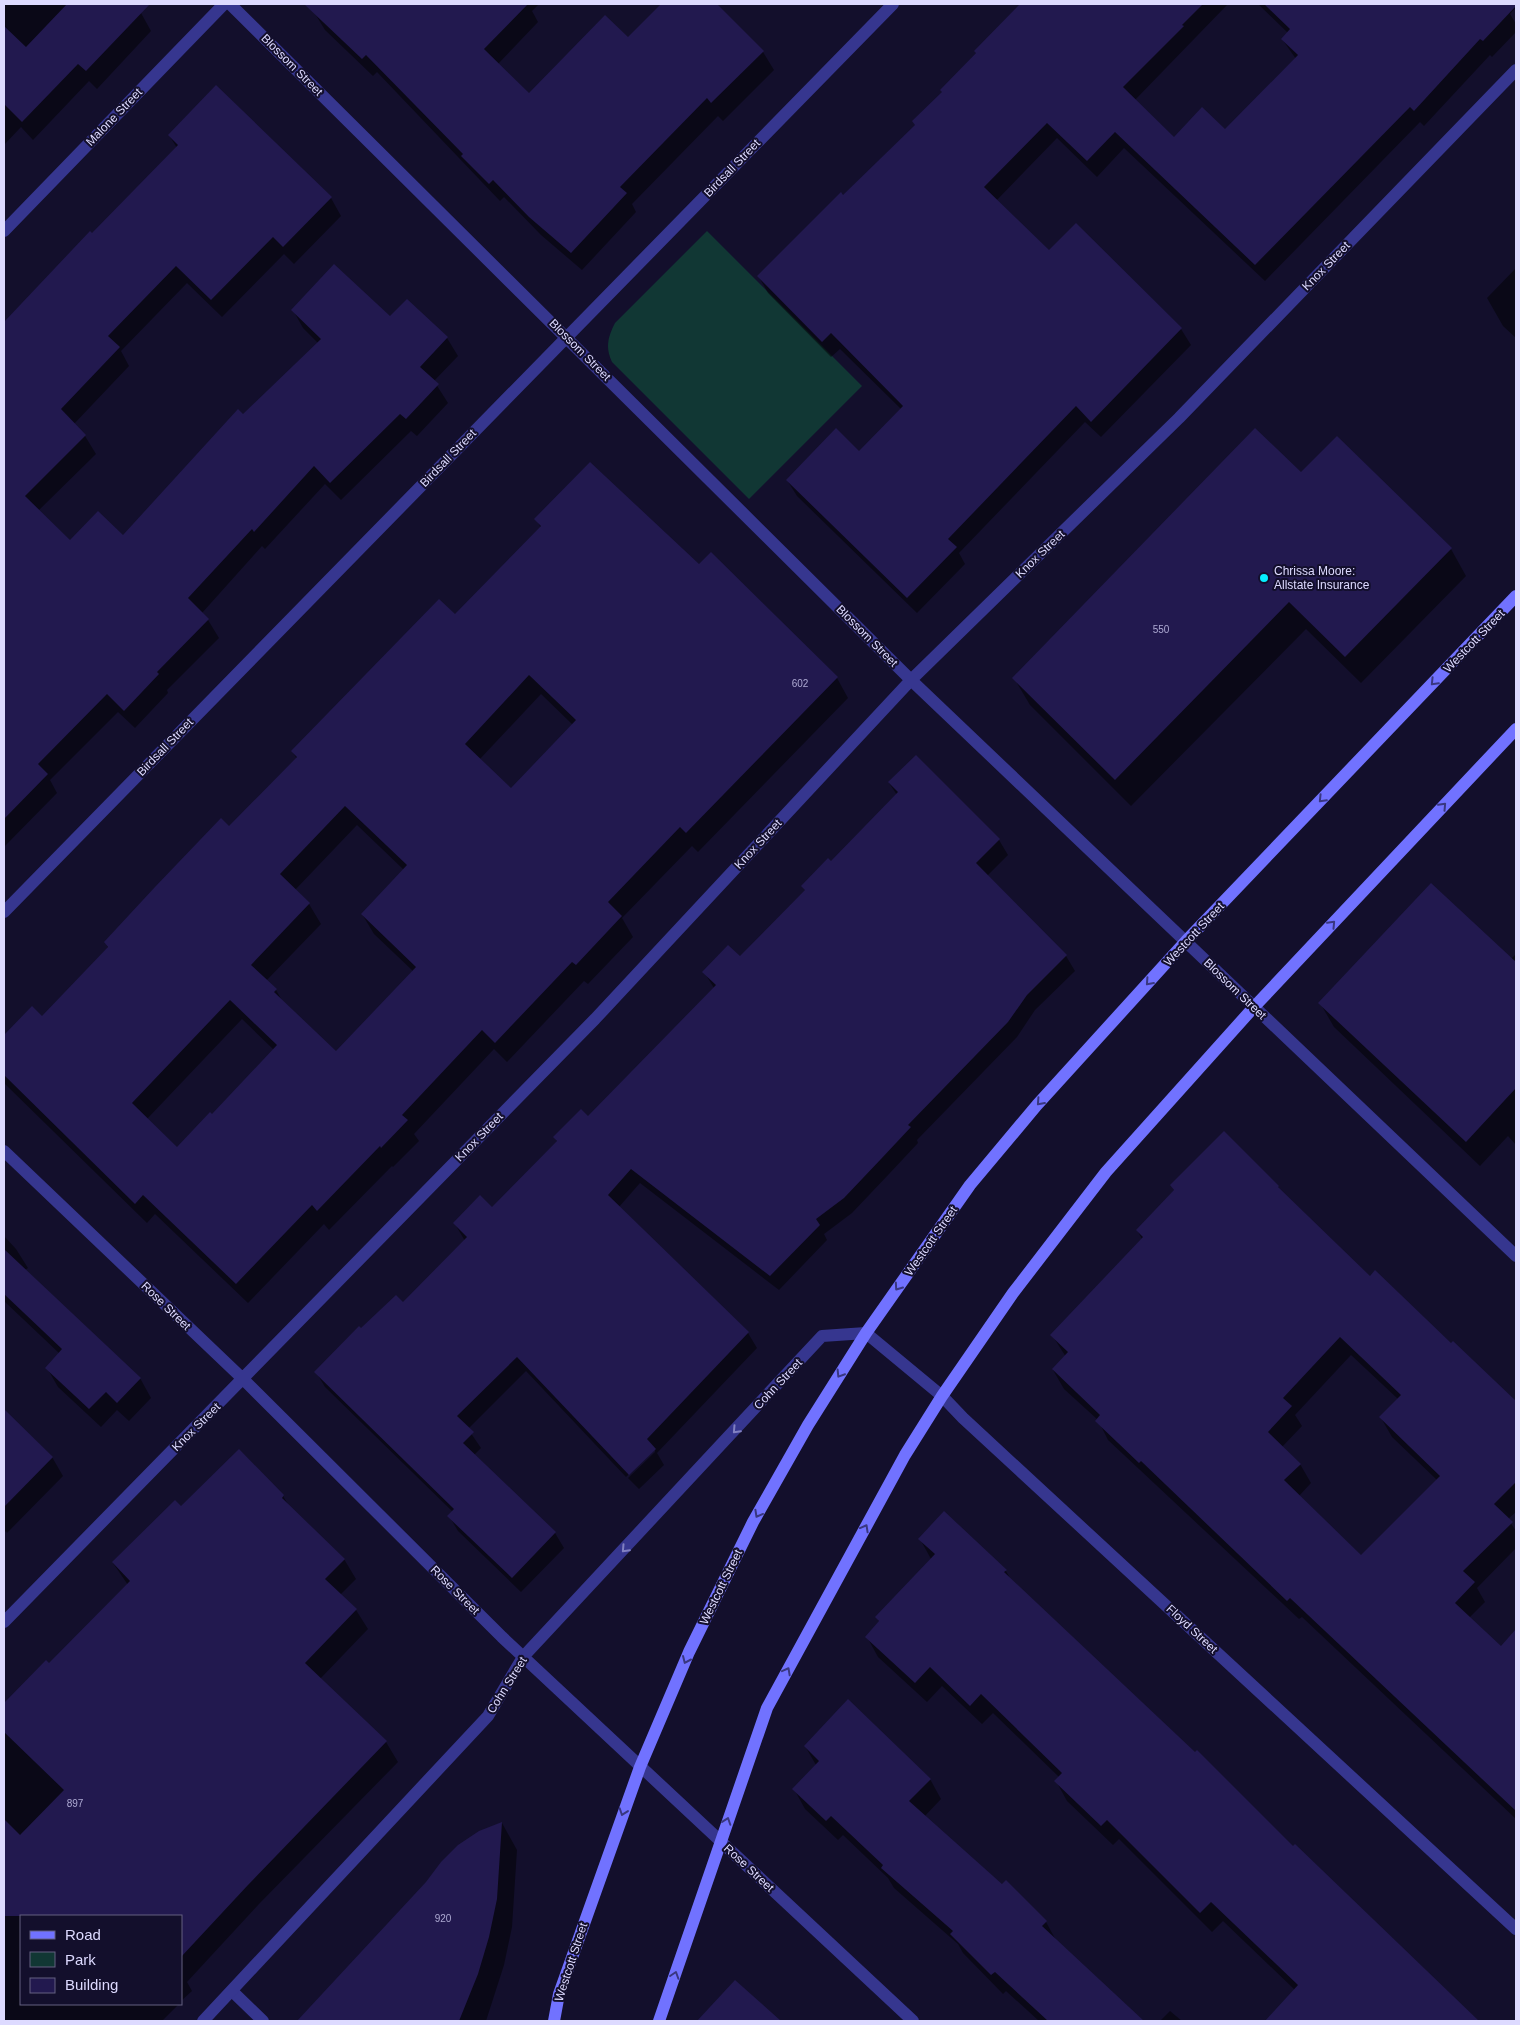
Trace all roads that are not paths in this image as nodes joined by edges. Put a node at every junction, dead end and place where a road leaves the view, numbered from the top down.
1 (224, 4) edge
2 (230, 4) edge
3 (893, 4) edge
4 (1516, 70) edge
5 (4, 231) edge
6 (567, 337) junction
7 (1516, 596) edge
8 (911, 680) junction
9 (1516, 729) edge
10 (4, 912) edge
11 (1186, 941) junction
12 (1254, 1007) junction
13 (4, 1151) edge
14 (1516, 1256) edge
15 (866, 1332) junction
16 (243, 1379) junction
17 (942, 1396) junction
18 (4, 1622) edge
19 (523, 1657) junction
20 (640, 1767) junction
21 (720, 1840) junction
22 (1516, 1929) edge
23 (232, 1990) junction
24 (203, 2021) edge
25 (263, 2021) edge
26 (554, 2021) edge
27 (659, 2021) edge
28 (913, 2021) edge

1 - 5 street, Malone Street
2 - 6 street, Blossom Street
3 - 6 street, Birdsall Street
4 - 8 street, Knox Street
6 - 8 street, Blossom Street
6 - 10 street, Birdsall Street
7 -> 11 main road, Westcott Street
8 - 11 street, Blossom Street
8 - 16 street, Knox Street
12 -> 9 main road
11 - 12 street, Blossom Street
11 -> 15 main road, Westcott Street
12 - 14 street, Blossom Street
12 - 17 main road
13 - 16 street, Rose Street
15 - 17 street, Floyd Street
15 -> 19 street, Cohn Street
15 -> 20 main road, Westcott Street
16 - 18 street, Knox Street
16 - 19 street, Rose Street
21 -> 17 main road
17 - 22 street, Floyd Street
19 - 20 street, Rose Street
19 - 23 street, Cohn Street
20 - 21 street, Rose Street
20 -> 26 main road, Westcott Street
27 -> 21 main road
21 - 28 street, Rose Street
23 - 24 street, Cohn Street
23 - 25 street

